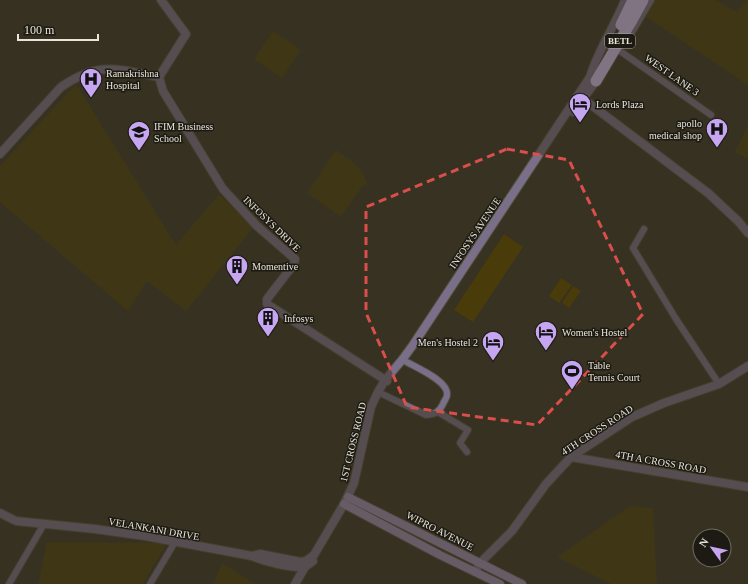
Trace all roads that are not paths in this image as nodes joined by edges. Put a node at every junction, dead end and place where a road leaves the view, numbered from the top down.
1 (161, 0) edge
2 (625, 0) edge
3 (633, 0) edge
4 (643, 0) edge
5 (650, 0) edge
6 (620, 51) junction
7 (159, 77) junction
8 (593, 79) junction
9 (580, 96) junction
10 (711, 115) dead end
11 (548, 144) junction
12 (0, 154) edge
13 (644, 229) dead end
14 (748, 233) edge
15 (405, 361) junction
16 (748, 366) edge
17 (386, 381) junction
18 (719, 384) junction
19 (379, 392) junction
20 (438, 412) junction
21 (467, 452) dead end
22 (571, 457) junction
23 (748, 487) edge
24 (347, 501) junction
25 (0, 513) edge
26 (44, 524) junction
27 (330, 532) junction
28 (175, 542) junction
29 (252, 556) junction
30 (480, 563) junction
31 (305, 566) junction
32 (296, 567) junction
33 (475, 572) junction
34 (296, 582) edge
35 (9, 584) edge
36 (150, 584) edge
37 (500, 584) edge
38 (522, 584) edge

1 - 7 street
2 - 8 street
3 - 8 highway, BETL
4 - 8 highway, BETL
5 - 6 street
6 - 8 street
6 - 10 street, WEST LANE 3
7 - 12 street
7 - 17 street, INFOSYS DRIVE
8 - 9 street, INFOSYS AVENUE
9 - 11 street, INFOSYS AVENUE
9 - 14 street
11 - 15 street, INFOSYS AVENUE
11 - 17 street, INFOSYS AVENUE
13 - 18 street
15 - 17 street, INFOSYS AVENUE
15 - 20 street
16 - 18 street, 4TH CROSS ROAD
17 - 19 street
18 - 22 street, 4TH CROSS ROAD
19 - 20 street
19 - 24 street
20 - 21 street
22 - 23 street, 4TH A CROSS ROAD
22 - 30 street, 4TH CROSS ROAD
24 - 27 street
24 - 30 main road, WIPRO AVENUE
24 - 33 main road, WIPRO AVENUE
25 - 26 street, VELANKANI DRIVE
26 - 28 street, VELANKANI DRIVE
26 - 35 street
27 - 29 street
27 - 31 street
28 - 29 street, VELANKANI DRIVE
28 - 36 street
29 - 32 street, VELANKANI DRIVE
30 - 33 street, 4TH CROSS ROAD
30 - 38 main road, WIPRO AVENUE
31 - 32 street, VELANKANI DRIVE
31 - 34 street
32 - 34 street
33 - 37 main road, WIPRO AVENUE

